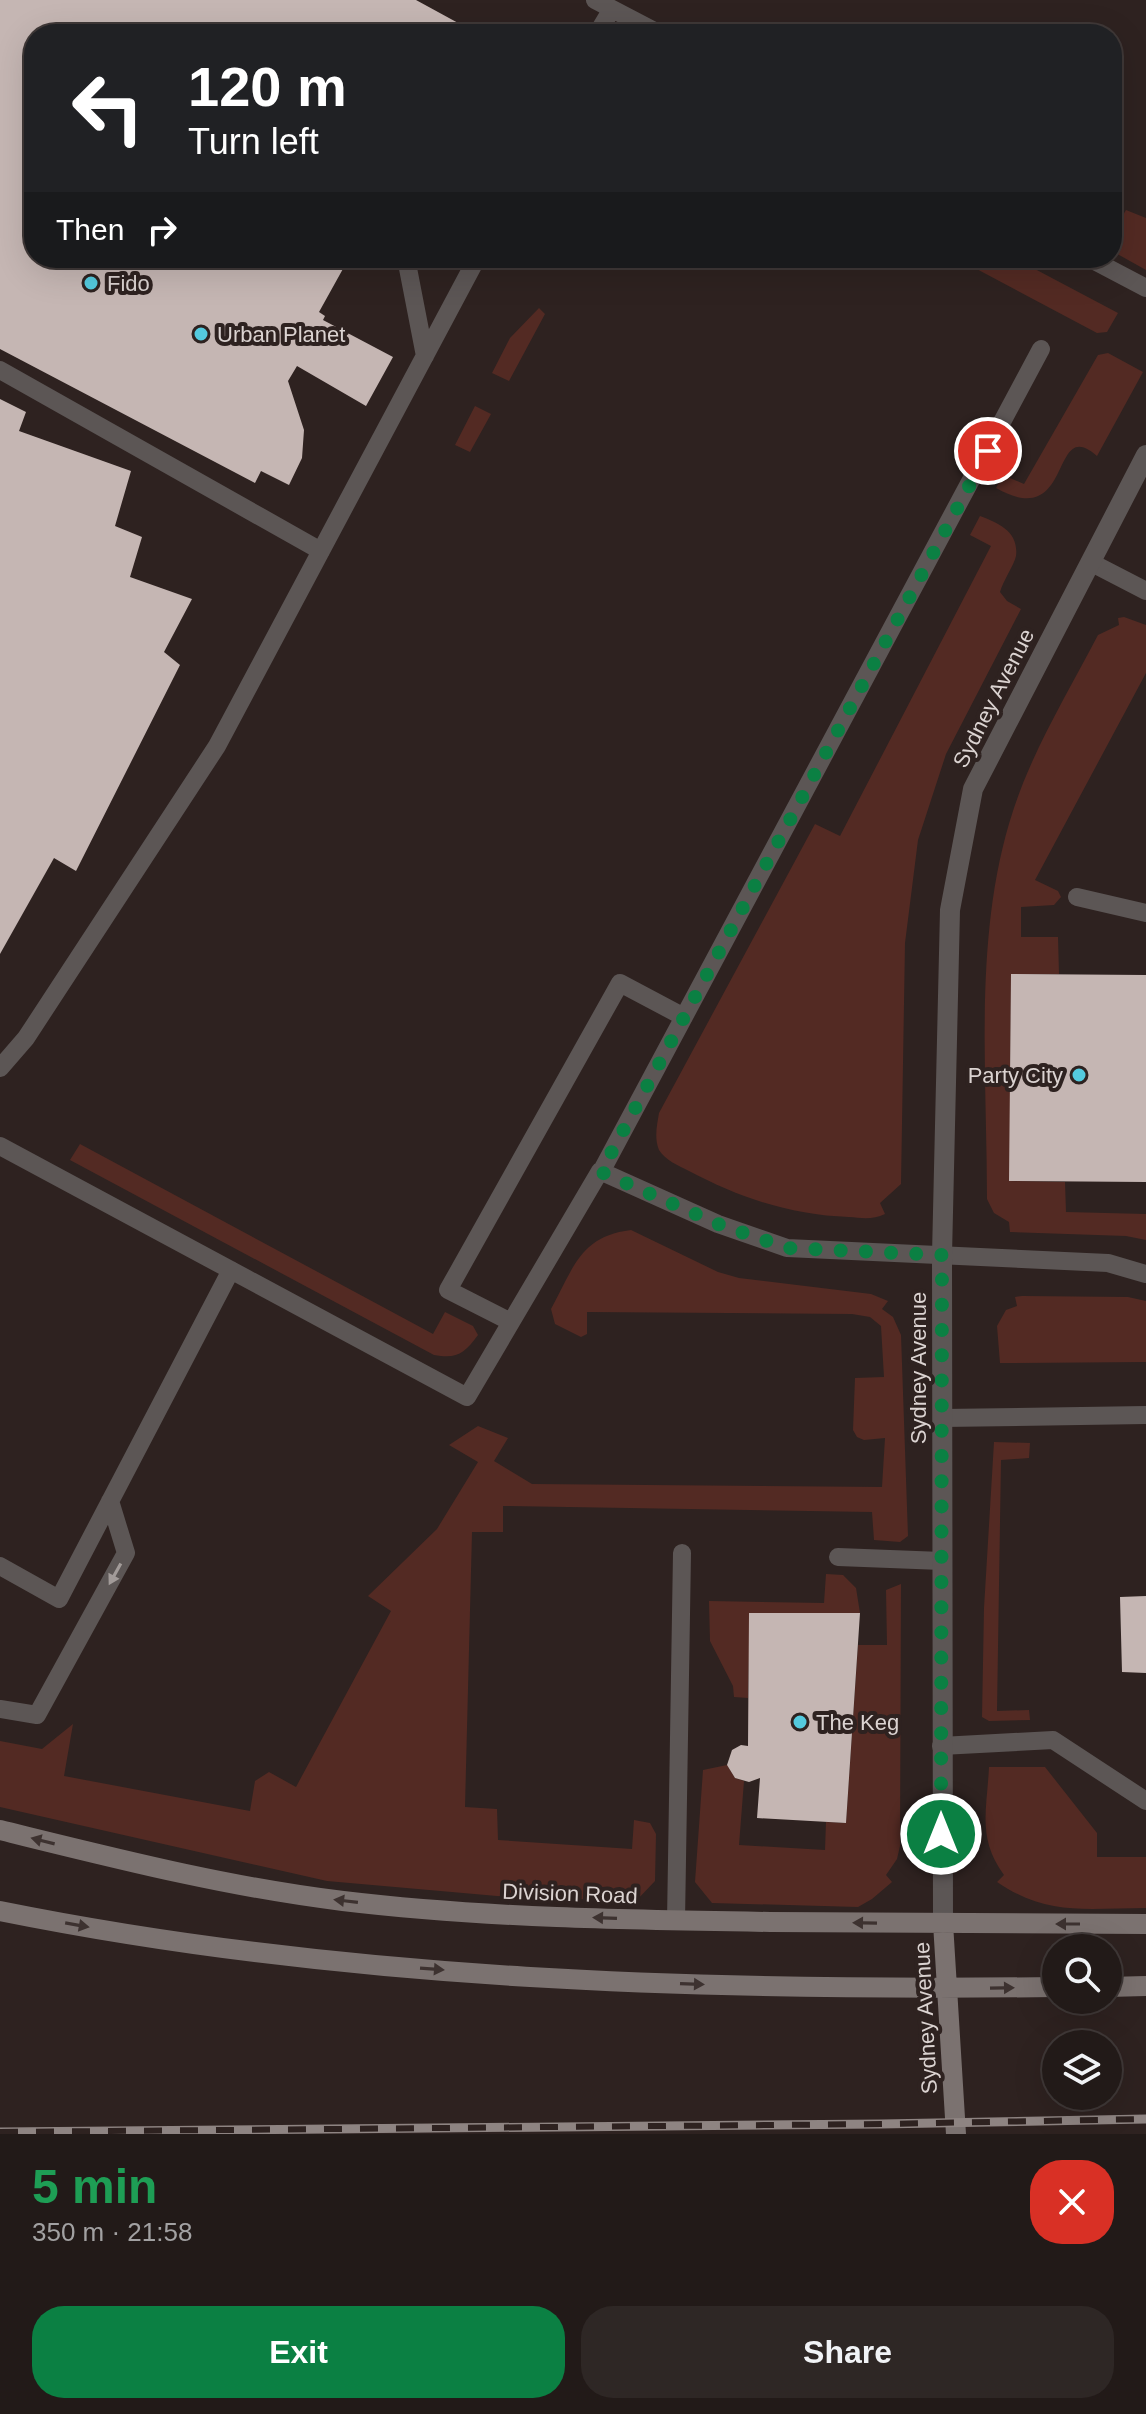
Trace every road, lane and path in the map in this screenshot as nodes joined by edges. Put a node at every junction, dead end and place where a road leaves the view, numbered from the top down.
1 (603, 4) edge
2 (599, 24) edge
3 (641, 24) edge
4 (408, 268) edge
5 (472, 268) edge
6 (1108, 268) edge
7 (1146, 288) edge
8 (1041, 349) dead end
9 (425, 356) junction
10 (0, 370) edge
11 (1146, 455) edge
12 (321, 551) junction
13 (1090, 562) junction
14 (1146, 591) edge
15 (1077, 897) dead end
16 (1146, 913) edge
17 (684, 1017) junction
18 (0, 1068) edge
19 (0, 1146) edge
20 (601, 1172) junction
21 (942, 1255) junction
22 (231, 1270) junction
23 (1146, 1274) edge
24 (511, 1322) junction
25 (1146, 1415) edge
26 (942, 1418) junction
27 (110, 1501) junction
28 (682, 1553) dead end
29 (838, 1557) dead end
30 (942, 1561) junction
31 (0, 1566) edge
32 (0, 1709) edge
33 (941, 1746) junction
34 (1146, 1801) edge
35 (0, 1830) edge
36 (0, 1911) edge
37 (676, 1921) junction
38 (943, 1923) junction
39 (1146, 1924) edge
40 (1146, 1986) edge
41 (1042, 1987) edge
42 (1122, 1987) edge
43 (947, 1988) junction
44 (956, 2134) edge

1 - 2 lane
1 - 3 lane
4 - 9 lane
5 - 9 lane
6 - 7 lane
8 - 17 lane
9 - 12 lane
10 - 12 lane
11 - 13 street, Sydney Avenue
12 - 18 lane
13 - 14 lane
13 - 21 street, Sydney Avenue
15 - 16 lane
17 - 20 lane
17 - 24 lane
19 - 22 lane
20 - 21 lane
20 - 24 lane
21 - 23 lane
21 - 26 street, Sydney Avenue
22 - 24 lane
22 - 27 lane
25 - 26 lane
26 - 30 street, Sydney Avenue
27 - 31 lane
27 -> 32 lane
28 - 37 lane
29 - 30 lane
30 - 33 street, Sydney Avenue
33 - 34 lane
33 - 38 street, Sydney Avenue
37 -> 35 main road, Division Road
36 -> 43 main road
38 -> 37 main road, Division Road
39 -> 38 main road, Division Road
38 - 43 main road, Sydney Avenue
40 - 42 main road
43 -> 41 main road
43 - 44 main road, Sydney Avenue

